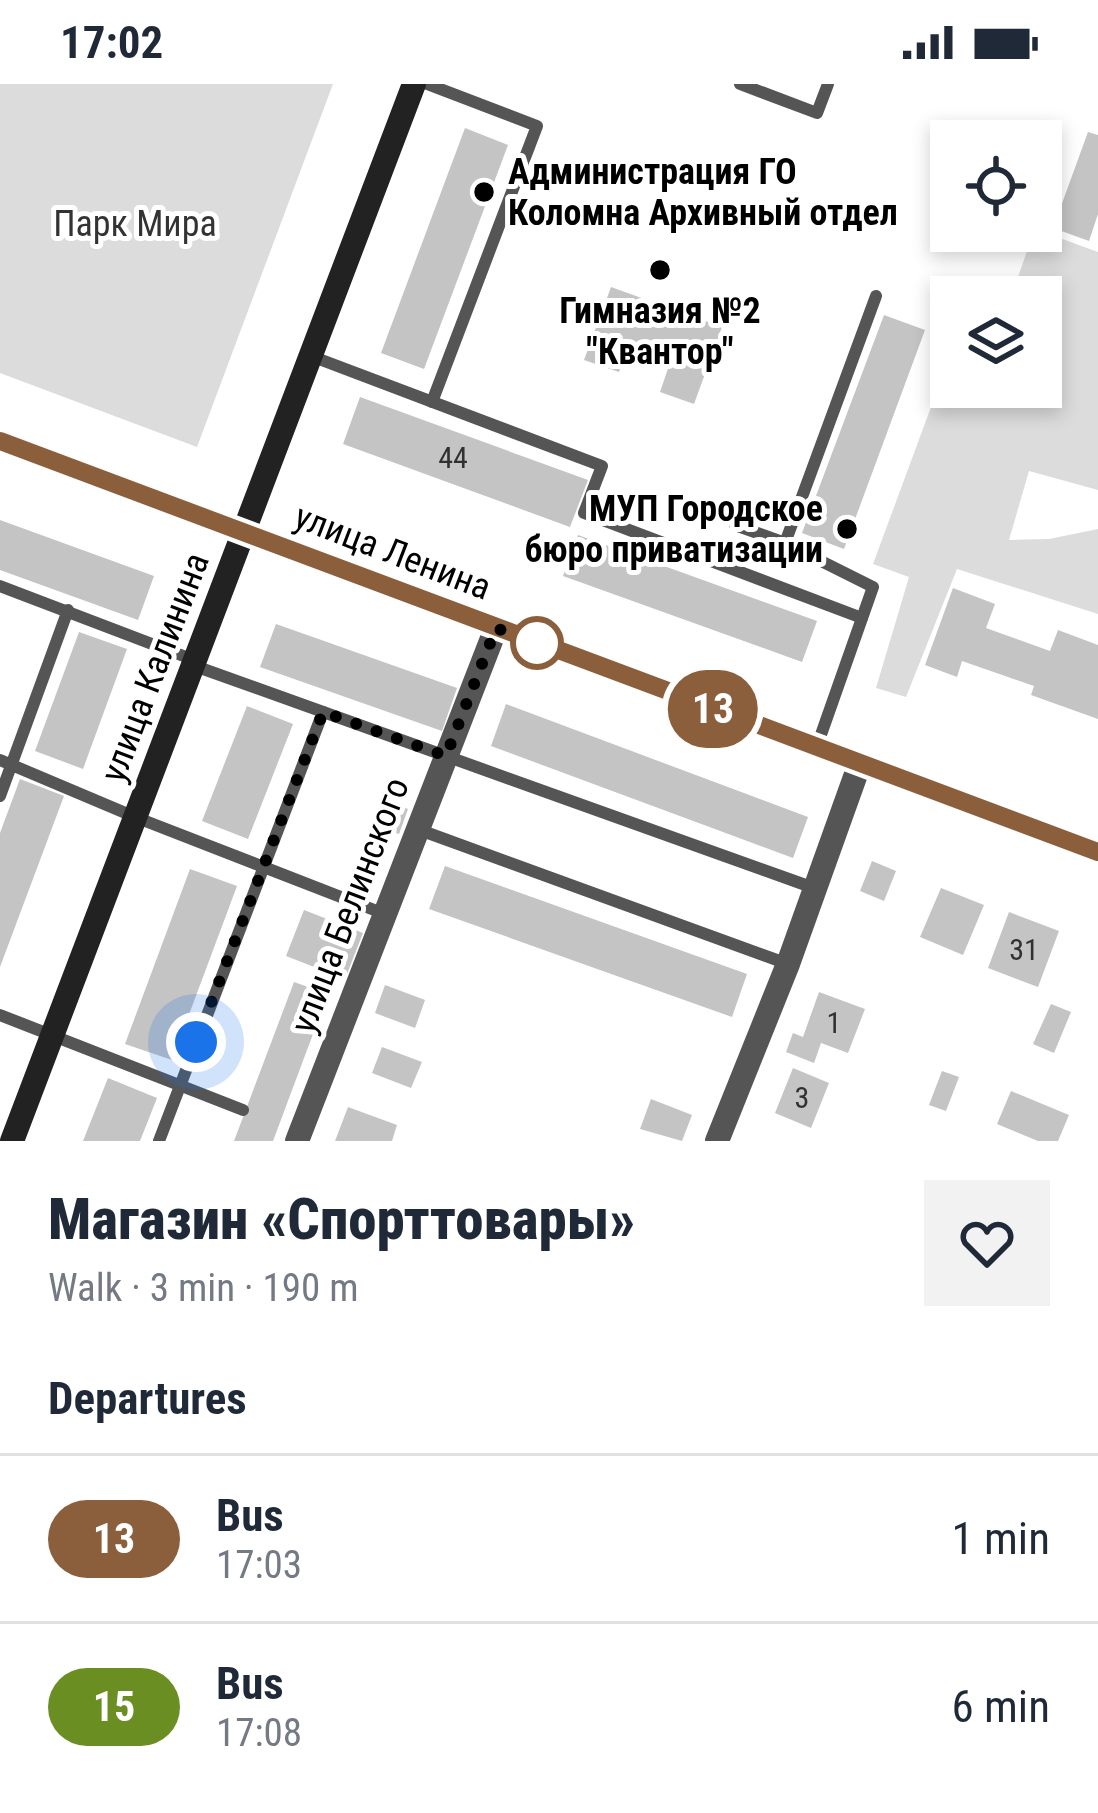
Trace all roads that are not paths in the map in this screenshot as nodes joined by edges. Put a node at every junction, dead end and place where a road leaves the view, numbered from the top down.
1 (414, 84) edge
2 (427, 84) edge
3 (740, 84) edge
4 (828, 84) edge
5 (876, 296) dead end
6 (310, 356) junction
7 (432, 402) junction
8 (0, 441) edge
9 (735, 525) dead end
10 (244, 534) junction
11 (785, 543) junction
12 (0, 586) edge
13 (68, 610) junction
14 (862, 618) junction
15 (496, 628) junction
16 (193, 663) junction
17 (323, 712) junction
18 (817, 747) junction
19 (446, 756) junction
20 (6, 762) edge
21 (860, 764) junction
22 (0, 796) edge
23 (135, 818) junction
24 (417, 829) junction
25 (1098, 852) edge
26 (263, 866) junction
27 (815, 889) junction
28 (382, 913) junction
29 (788, 964) junction
30 (0, 1015) edge
31 (52, 1036) junction
32 (180, 1086) junction
33 (242, 1110) dead end
34 (12, 1141) edge
35 (159, 1141) edge
36 (297, 1141) edge
37 (717, 1141) edge

1 - 6 main road, улица Калинина
2 - 7 lane
3 - 4 lane
5 - 11 lane
6 - 7 lane
6 - 10 main road, улица Калинина
7 - 14 lane
8 - 10 main road, улица Ленина
9 - 11 lane
10 - 15 main road, улица Ленина
10 - 16 main road, улица Калинина
11 - 14 lane
12 - 13 lane
13 - 16 lane
13 - 20 lane
14 - 18 lane
15 - 18 main road, улица Ленина
15 - 19 street, улица Белинского
16 - 17 lane
16 - 23 main road, улица Калинина
17 - 19 lane
17 - 26 lane
18 - 21 main road, улица Ленина
19 - 24 street, улица Белинского
19 - 27 lane
20 - 22 lane
20 - 23 lane
21 - 25 main road, улица Ленина
21 - 27 street
23 - 26 lane
23 - 31 main road, улица Калинина
24 - 28 street, улица Белинского
24 - 29 lane
26 - 28 lane
26 - 32 lane
27 - 29 street
28 - 36 street, улица Белинского
29 - 37 street
30 - 31 lane
31 - 32 lane
31 - 34 main road, улица Калинина
32 - 33 lane
32 - 35 lane

